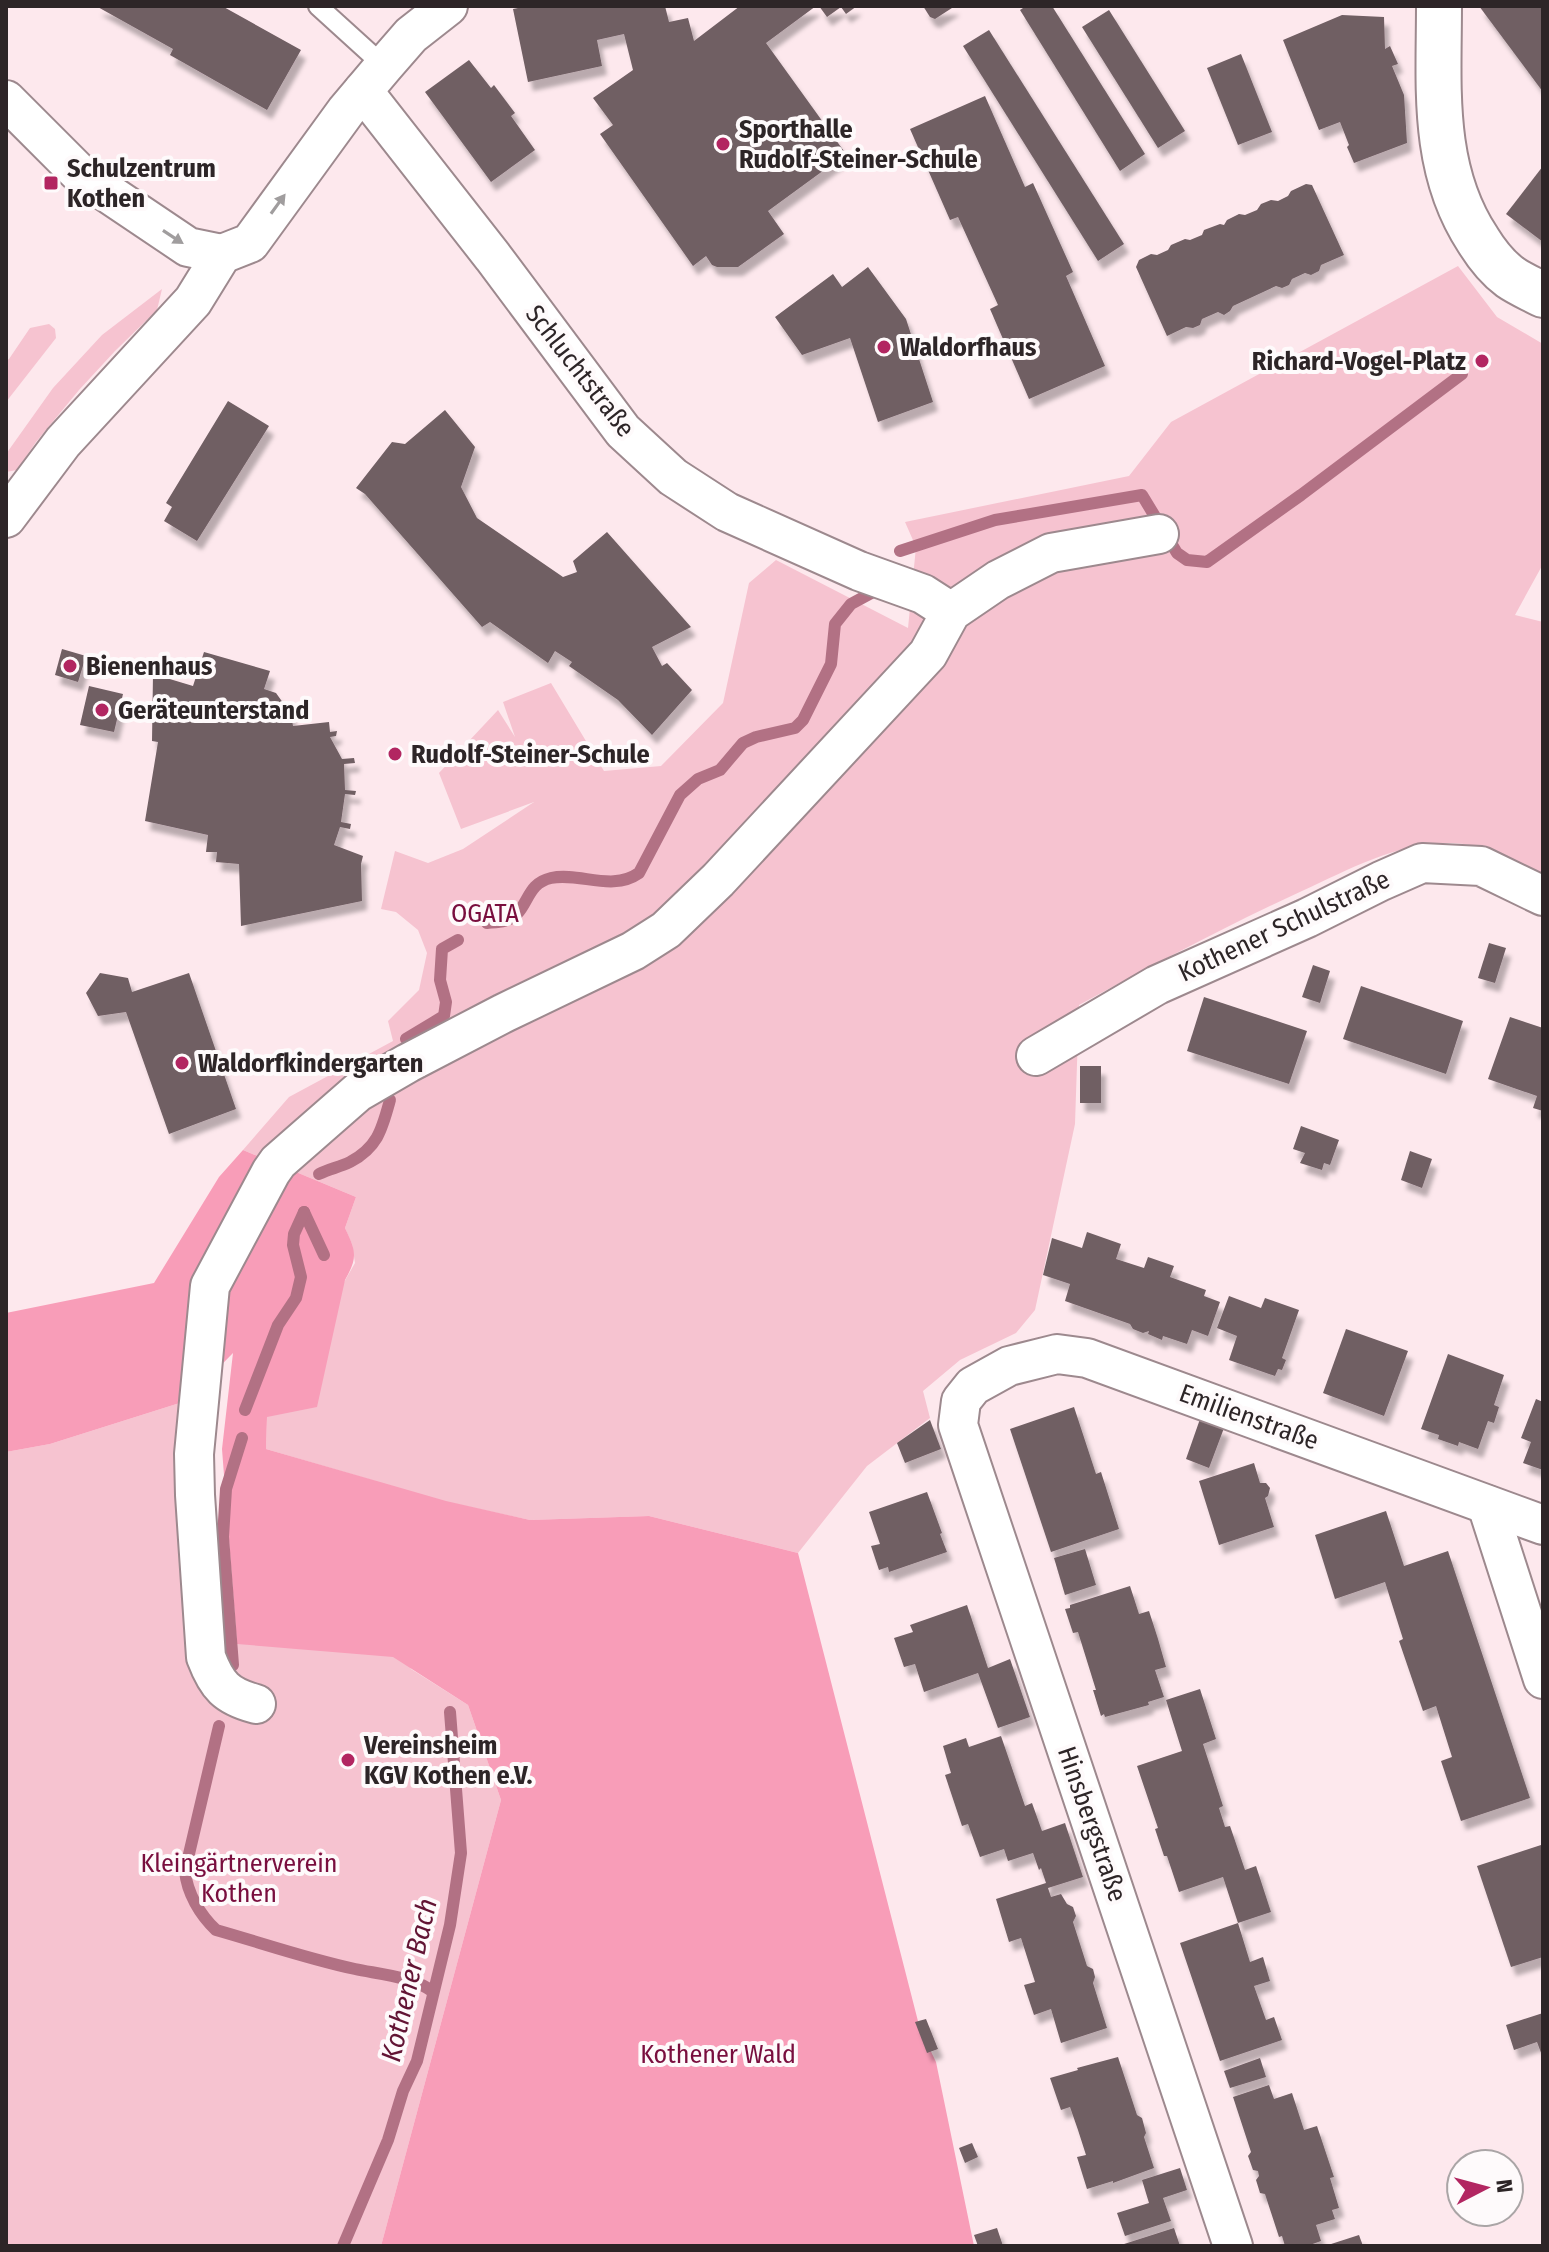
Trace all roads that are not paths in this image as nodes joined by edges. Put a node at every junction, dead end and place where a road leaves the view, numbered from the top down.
1 (318, 6) edge
2 (448, 6) edge
3 (1439, 6) edge
4 (373, 78) junction
5 (6, 100) edge
6 (222, 254) junction
7 (1543, 295) edge
8 (6, 518) edge
9 (1159, 534) dead end
10 (951, 612) junction
11 (1543, 896) edge
12 (1036, 1056) dead end
13 (961, 1401) joint
14 (1487, 1505) junction
15 (1543, 1525) edge
16 (1543, 1679) edge
17 (256, 1704) dead end
18 (1233, 2246) edge

1 - 4 lane
2 - 4 street
3 - 7 street
6 -> 4 street
4 - 10 street, Schluchtstraße
5 -> 6 street
6 - 8 street
9 - 10 street
10 - 17 street
11 - 12 street, Kothener Schulstraße
13 - 14 street, Emilienstraße
13 - 18 street, Hinsbergstraße
14 - 15 street, Emilienstraße
14 - 16 street

